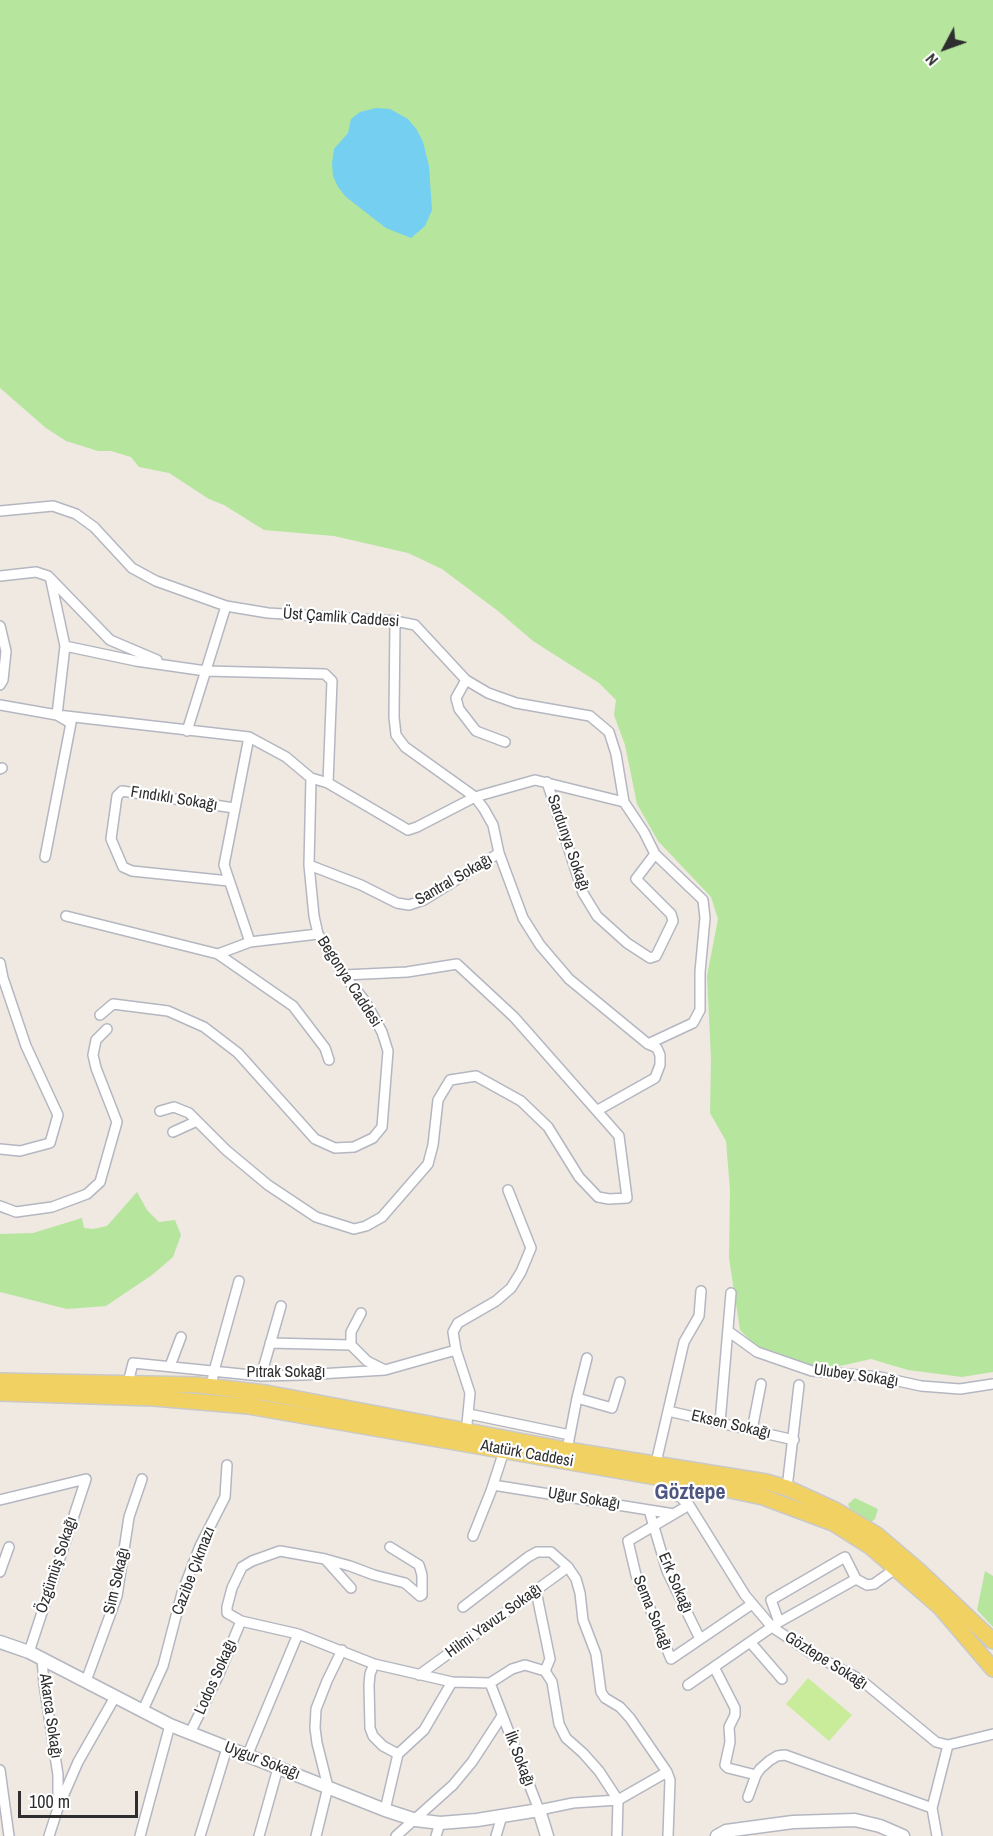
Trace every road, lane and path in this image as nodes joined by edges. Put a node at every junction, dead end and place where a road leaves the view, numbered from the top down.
1 (0, 511) edge
2 (0, 576) edge
3 (51, 581) junction
4 (226, 606) junction
5 (395, 621) junction
6 (0, 626) edge
7 (65, 645) junction
8 (174, 668) junction
9 (206, 672) junction
10 (465, 680) junction
11 (0, 685) edge
12 (1, 704) edge
13 (57, 715) junction
14 (188, 731) junction
15 (249, 737) junction
16 (505, 742) dead end
17 (311, 778) junction
18 (548, 782) junction
19 (328, 783) junction
20 (475, 797) junction
21 (624, 802) junction
22 (234, 808) junction
23 (499, 853) junction
24 (656, 854) junction
25 (45, 856) dead end
26 (309, 865) junction
27 (229, 881) junction
28 (66, 916) dead end
29 (318, 934) junction
30 (250, 942) junction
31 (218, 954) junction
32 (0, 963) edge
33 (344, 975) junction
34 (100, 1015) dead end
35 (107, 1029) dead end
36 (648, 1044) junction
37 (329, 1060) dead end
38 (598, 1110) junction
39 (160, 1111) dead end
40 (197, 1121) junction
41 (173, 1132) dead end
42 (0, 1149) edge
43 (508, 1190) dead end
44 (0, 1206) edge
45 (239, 1281) dead end
46 (701, 1291) dead end
47 (731, 1293) dead end
48 (281, 1306) dead end
49 (362, 1313) dead end
50 (728, 1331) junction
51 (181, 1337) dead end
52 (270, 1343) junction
53 (351, 1345) junction
54 (456, 1350) junction
55 (587, 1358) dead end
56 (170, 1366) junction
57 (385, 1370) junction
58 (214, 1371) junction
59 (261, 1376) junction
60 (0, 1382) edge
61 (620, 1382) dead end
62 (128, 1383) junction
63 (761, 1384) dead end
64 (993, 1384) edge
65 (800, 1385) dead end
66 (211, 1387) junction
67 (0, 1393) edge
68 (43, 1394) junction
69 (577, 1398) junction
70 (0, 1402) edge
71 (669, 1412) junction
72 (469, 1414) junction
73 (720, 1423) junction
74 (752, 1430) junction
75 (466, 1437) junction
76 (794, 1440) junction
77 (569, 1442) junction
78 (504, 1450) junction
79 (227, 1465) dead end
80 (656, 1471) junction
81 (142, 1479) dead end
82 (696, 1484) junction
83 (493, 1485) junction
84 (787, 1488) junction
85 (0, 1500) edge
86 (689, 1505) junction
87 (649, 1509) junction
88 (674, 1514) junction
89 (653, 1526) junction
90 (473, 1536) dead end
91 (9, 1547) dead end
92 (390, 1547) dead end
93 (324, 1559) junction
94 (568, 1567) junction
95 (896, 1569) junction
96 (0, 1572) edge
97 (856, 1579) junction
98 (351, 1587) dead end
99 (536, 1591) junction
100 (752, 1604) junction
101 (463, 1607) dead end
102 (241, 1621) junction
103 (776, 1624) junction
104 (298, 1634) junction
105 (700, 1640) junction
106 (993, 1641) edge
107 (0, 1642) edge
108 (750, 1642) junction
109 (342, 1650) junction
110 (29, 1652) junction
111 (42, 1659) junction
112 (374, 1664) junction
113 (714, 1667) junction
114 (993, 1669) edge
115 (545, 1671) junction
116 (419, 1675) junction
117 (782, 1679) dead end
118 (87, 1681) junction
119 (452, 1682) junction
120 (490, 1683) junction
121 (688, 1685) dead end
122 (115, 1697) junction
123 (143, 1710) junction
124 (502, 1716) junction
125 (170, 1725) junction
126 (190, 1733) junction
127 (993, 1734) edge
128 (948, 1745) junction
129 (227, 1748) junction
130 (398, 1754) junction
131 (248, 1756) junction
132 (278, 1768) junction
133 (0, 1770) edge
134 (667, 1772) junction
135 (756, 1775) junction
136 (328, 1787) junction
137 (748, 1797) dead end
138 (618, 1800) junction
139 (58, 1808) junction
140 (932, 1808) junction
141 (385, 1810) junction
142 (538, 1810) junction
143 (502, 1816) junction
144 (416, 1820) junction
145 (440, 1823) junction
146 (767, 1831) edge
147 (544, 1834) edge
148 (9, 1836) edge
149 (49, 1836) edge
150 (140, 1836) edge
151 (200, 1836) edge
152 (259, 1836) edge
153 (316, 1836) edge
154 (396, 1836) edge
155 (436, 1836) edge
156 (496, 1836) edge
157 (617, 1836) edge
158 (668, 1836) edge
159 (717, 1836) edge
160 (903, 1836) edge
161 (937, 1836) edge

1 - 4 street, Üst Çamlik Caddesi
2 - 3 street
3 - 7 street
3 - 8 street
4 - 5 street, Üst Çamlik Caddesi
4 - 9 street
5 - 10 street, Üst Çamlik Caddesi
5 - 20 street
6 - 11 street
7 - 8 street
7 - 13 street
8 - 9 street
9 - 14 street
9 - 19 street
10 - 16 street
10 - 21 street, Üst Çamlik Caddesi
12 - 13 street
13 - 14 street
13 - 25 street
14 - 15 street
15 - 17 street
15 - 22 street
17 - 19 street
17 - 26 street, Begonya Caddesi
18 - 20 street
18 - 21 street
18 - 24 street, Sardunya Sokağı
19 - 20 street
20 - 23 street
21 - 24 street, Üst Çamlik Caddesi
22 - 27 street
22 - 27 street, Fındıklı Sokağı
23 - 26 street, Santral Sokağı
23 - 36 street
24 - 36 street, Üst Çamlik Caddesi
26 - 29 street, Begonya Caddesi
27 - 30 street
28 - 31 street
29 - 30 street
29 - 33 street, Begonya Caddesi
30 - 31 street
31 - 37 street
32 - 42 street
33 - 34 street, Begonya Caddesi
33 - 38 street
35 - 44 street
36 - 38 street
38 - 40 street
39 - 40 street
40 - 41 street
43 - 54 street
45 - 58 street
46 - 71 street
47 - 50 street
48 - 52 street
49 - 53 street
50 - 64 street, Ulubey Sokağı
50 - 73 street
51 - 56 street
52 - 53 street, Pıtrak Sokağı
52 - 59 street
53 - 57 street
54 - 57 street, Pıtrak Sokağı
54 - 72 street
55 - 69 street
56 - 58 street, Pıtrak Sokağı
56 - 62 street, Pıtrak Sokağı
57 - 59 street, Pıtrak Sokağı
58 - 59 street, Pıtrak Sokağı
58 - 66 street
60 - 62 main road, Atatürk Caddesi
61 - 69 street
62 - 66 main road, Atatürk Caddesi
63 - 74 street
65 - 76 street, Eksen Sokağı
66 - 75 main road, Atatürk Caddesi
67 - 68 main road, Atatürk Caddesi
68 - 70 main road
68 - 75 main road, Atatürk Caddesi
69 - 77 street
71 - 73 street, Eksen Sokağı
71 - 80 street
72 - 75 street
72 - 77 street
73 - 74 street, Eksen Sokağı
74 - 76 street, Eksen Sokağı
75 - 77 main road, Atatürk Caddesi
75 - 78 main road, Atatürk Caddesi
76 - 84 street, Eksen Sokağı
77 - 80 main road, Atatürk Caddesi
78 - 80 main road, Atatürk Caddesi
78 - 83 street
79 - 123 street, Cazibe Çıkmazı
80 - 82 main road, Atatürk Caddesi
80 - 84 main road, Atatürk Caddesi
80 - 86 street, Göztepe Sokağı
81 - 118 street, Sim Sokağı
82 - 86 street
82 - 95 main road, Atatürk Caddesi
83 - 87 street, Uğur Sokağı
83 - 90 street
84 - 106 main road, Atatürk Caddesi
85 - 110 street, Özgümüş Sokağı
86 - 88 street, Sema Sokağı
86 - 100 street, Göztepe Sokağı
87 - 88 street, Uğur Sokağı
87 - 89 street, Erk Sokağı
88 - 89 street, Sema Sokağı
89 - 105 street, Erk Sokağı
89 - 105 street, Sema Sokağı
91 - 96 street
92 - 93 street
93 - 98 street
93 - 102 street
94 - 99 street, Hilmi Yavuz Sokağı
94 - 101 street, Hilmi Yavuz Sokağı
94 - 134 street
95 - 97 street
95 - 114 main road, Atatürk Caddesi
97 - 103 street
97 - 103 street
99 - 115 street
99 - 116 street, Hilmi Yavuz Sokağı
100 - 103 street, Göztepe Sokağı
100 - 105 street, Sema Sokağı
102 - 104 street
102 - 126 street, Lodos Sokağı
103 - 108 street
103 - 128 street, Göztepe Sokağı
104 - 109 street
104 - 131 street
107 - 110 street, Uygur Sokağı
108 - 113 street
108 - 117 street
109 - 112 street
109 - 136 street
110 - 111 street, Uygur Sokağı
111 - 118 street, Uygur Sokağı
111 - 139 street, Akarca Sokağı
112 - 116 street
112 - 130 street
113 - 121 street
113 - 135 street
115 - 120 street
115 - 138 street
116 - 119 street
118 - 122 street, Uygur Sokağı
119 - 120 street
119 - 130 street
120 - 124 street, İlk Sokağı
122 - 123 street, Uygur Sokağı
122 - 139 street
123 - 125 street, Uygur Sokağı
124 - 142 street, İlk Sokağı
124 - 144 street
125 - 126 street, Uygur Sokağı
125 - 150 street
126 - 129 street, Uygur Sokağı
127 - 128 street
128 - 140 street
129 - 131 street, Uygur Sokağı
129 - 151 street
130 - 141 street
131 - 132 street, Uygur Sokağı
132 - 136 street, Uygur Sokağı
132 - 152 street
133 - 148 street
134 - 138 street
134 - 158 street
135 - 137 street
135 - 140 street
136 - 141 street, Uygur Sokağı
136 - 153 street
138 - 142 street
138 - 157 street
139 - 149 street
140 - 161 street
141 - 144 street, Uygur Sokağı
142 - 143 street, Uygur Sokağı
142 - 147 street, İlk Sokağı
143 - 145 street, Uygur Sokağı
143 - 156 street
144 - 145 street, Uygur Sokağı
144 - 154 street
145 - 155 street
146 - 159 street
146 - 160 street

